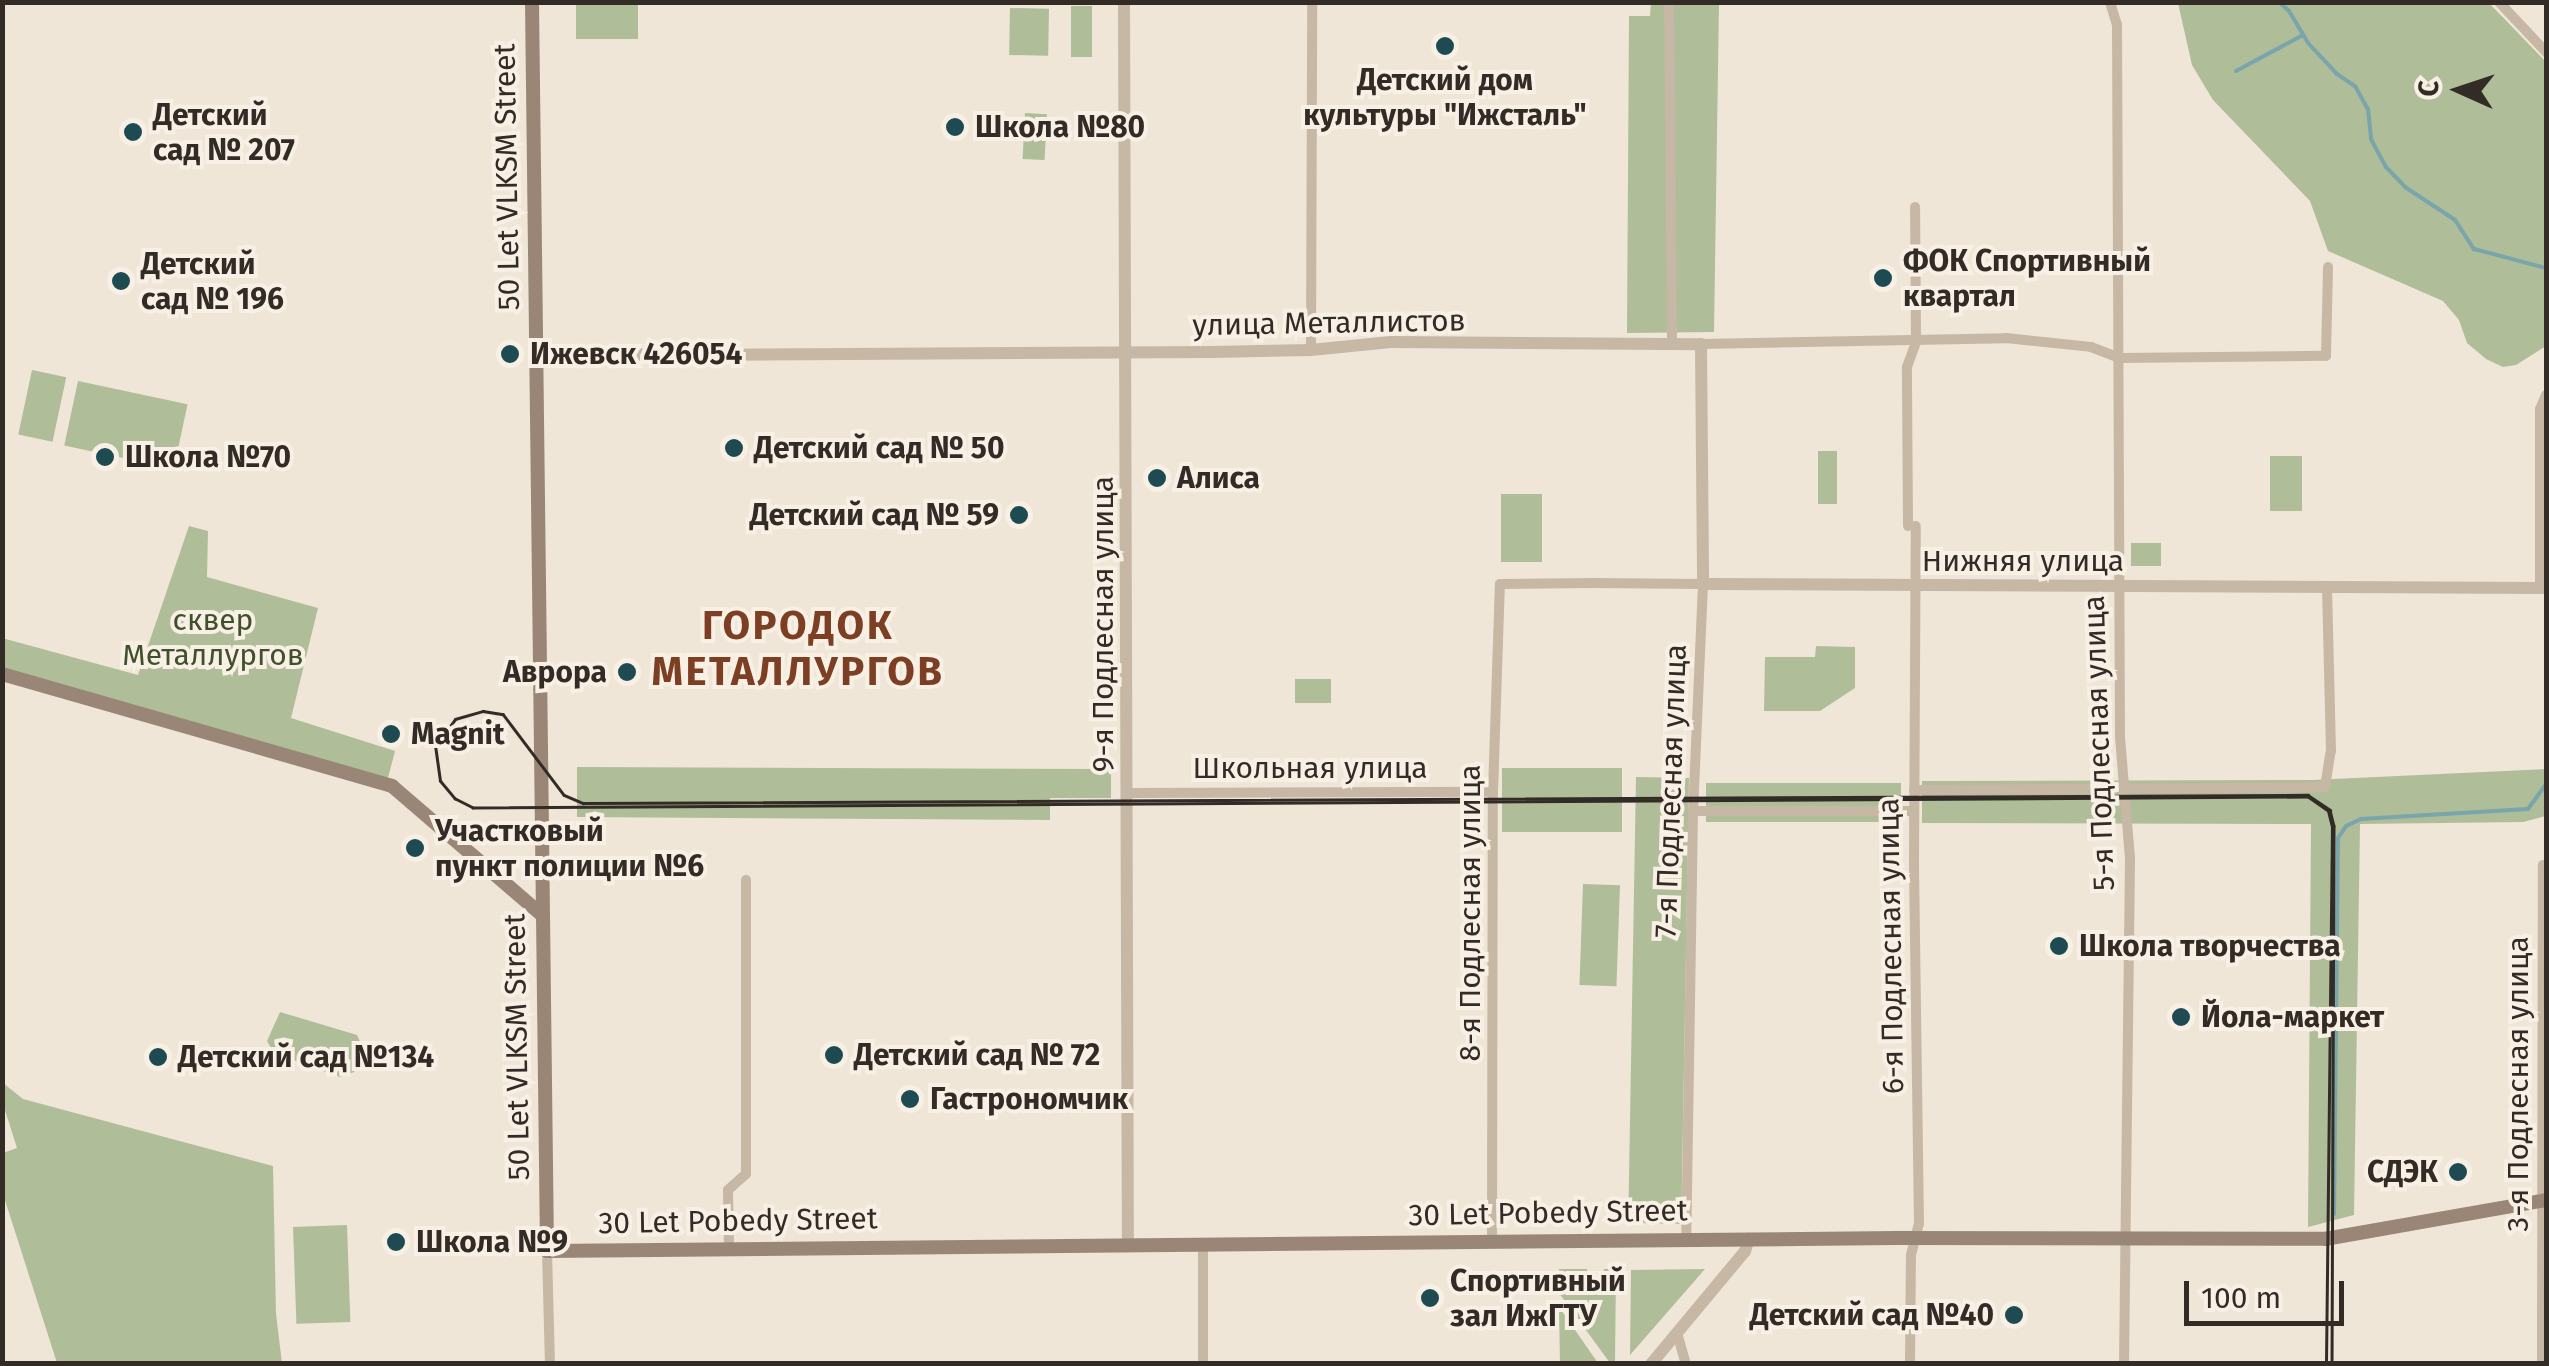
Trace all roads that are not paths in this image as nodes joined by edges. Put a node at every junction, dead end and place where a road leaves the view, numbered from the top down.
1 (532, 2) edge
2 (1124, 2) edge
3 (1312, 2) edge
4 (1669, 2) edge
5 (2110, 2) edge
6 (2499, 2) edge
7 (2546, 52) edge
8 (1915, 207) dead end
9 (2328, 267) dead end
10 (1916, 342) junction
11 (1672, 344) junction
12 (1700, 344) junction
13 (1312, 350) junction
14 (1128, 351) junction
15 (537, 352) junction
16 (2119, 358) junction
17 (2546, 395) edge
18 (1500, 584) joint
19 (1702, 584) junction
20 (1916, 586) junction
21 (2120, 586) junction
22 (2327, 587) junction
23 (2543, 588) edge
24 (2, 674) edge
25 (2122, 788) junction
26 (1914, 790) junction
27 (1494, 792) junction
28 (1128, 793) junction
29 (1693, 811) junction
30 (1914, 811) junction
31 (2543, 864) dead end
32 (746, 880) dead end
33 (543, 916) junction
34 (2544, 1200) edge
35 (1919, 1238) junction
36 (2126, 1238) junction
37 (1749, 1239) junction
38 (1686, 1240) junction
39 (1492, 1241) junction
40 (1204, 1244) junction
41 (1128, 1245) junction
42 (728, 1248) junction
43 (547, 1250) junction
44 (1676, 1334) junction
45 (550, 1364) edge
46 (1203, 1364) edge
47 (1650, 1364) edge
48 (1686, 1364) edge
49 (1910, 1364) edge
50 (2124, 1364) edge
51 (2542, 1364) edge

1 - 15 main road, 50 Let VLKSM Street
2 - 14 street, 9-я Подлесная улица
3 - 13 street
4 - 11 street
5 - 16 street, 5-я Подлесная улица
6 - 7 street
8 - 10 street, 6-я Подлесная улица
9 - 16 street, улица Металлистов
10 - 12 street, улица Металлистов
10 - 16 street, улица Металлистов
10 - 20 street, 6-я Подлесная улица
11 - 12 street, улица Металлистов
11 - 13 street, улица Металлистов
12 - 19 street, 7-я Подлесная улица
13 - 14 street, улица Металлистов
14 - 15 street, улица Металлистов
14 - 28 street, 9-я Подлесная улица
15 - 33 main road, 50 Let VLKSM Street
16 - 21 street, 5-я Подлесная улица
17 - 23 street
18 - 19 street, Нижняя улица
18 - 27 street, 8-я Подлесная улица
19 - 20 street, Нижняя улица
19 - 29 street, 7-я Подлесная улица
20 - 21 street, Нижняя улица
20 - 26 street, 6-я Подлесная улица
21 - 22 street, Нижняя улица
21 - 25 street, 5-я Подлесная улица
22 - 23 street, Нижняя улица
22 - 25 street
24 - 33 main road
25 - 26 street
25 - 36 street, 5-я Подлесная улица
26 - 30 street, 6-я Подлесная улица
27 - 28 street, Школьная улица
27 - 39 street, 8-я Подлесная улица
28 - 41 street, 9-я Подлесная улица
29 - 30 street
29 - 38 street, 7-я Подлесная улица
30 - 35 street, 6-я Подлесная улица
31 - 34 street, 3-я Подлесная улица
32 - 42 street
33 - 43 main road, 50 Let VLKSM Street
34 - 36 main road, 30 Let Pobedy Street
34 - 51 street, 3-я Подлесная улица
35 - 36 main road, 30 Let Pobedy Street
35 - 37 main road, 30 Let Pobedy Street
35 - 49 street, 6-я Подлесная улица
36 - 50 street, 5-я Подлесная улица
37 - 38 main road, 30 Let Pobedy Street
37 - 44 street
38 - 39 main road, 30 Let Pobedy Street
39 - 40 main road, 30 Let Pobedy Street
40 - 41 main road, 30 Let Pobedy Street
40 - 46 street
41 - 42 main road, 30 Let Pobedy Street
42 - 43 main road, 30 Let Pobedy Street
43 - 45 street
44 - 47 street
44 - 48 street

